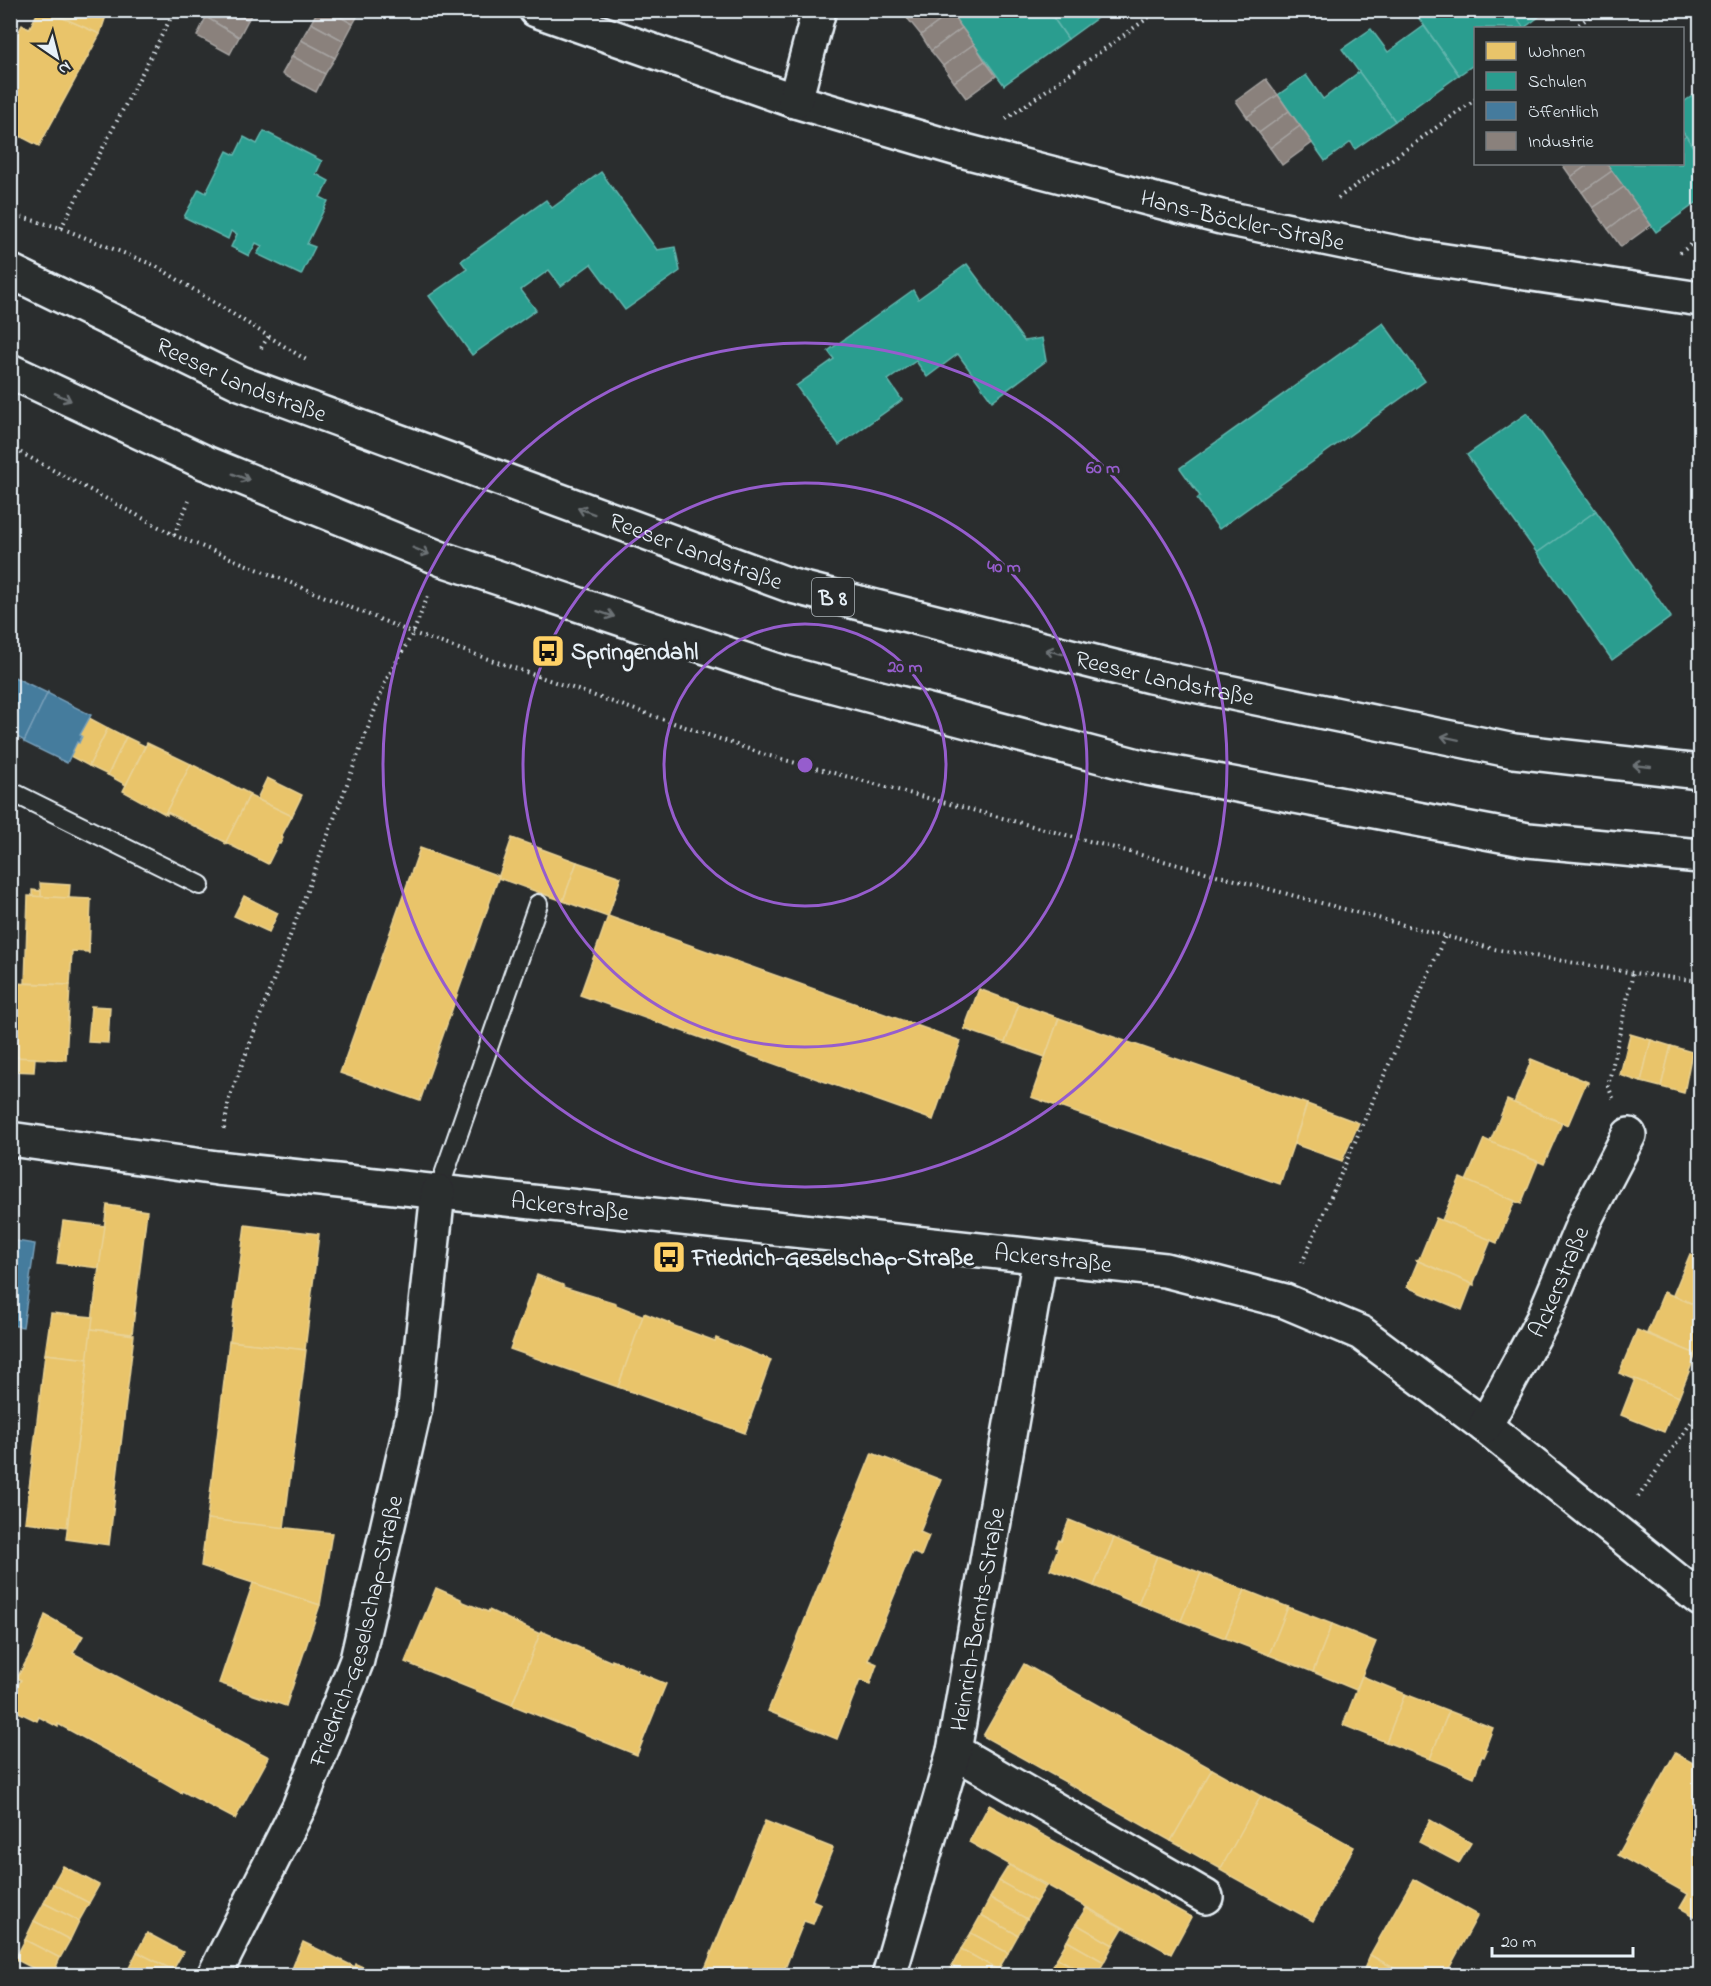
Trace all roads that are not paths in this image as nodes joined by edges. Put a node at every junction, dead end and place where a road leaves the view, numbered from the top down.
1 (536, 10) edge
2 (819, 10) edge
3 (795, 101) junction
4 (10, 271) edge
5 (1701, 299) edge
6 (10, 371) edge
7 (1701, 772) edge
8 (10, 791) edge
9 (1701, 855) edge
10 (200, 885) dead end
11 (538, 903) dead end
12 (1629, 1135) road end
13 (10, 1139) edge
14 (438, 1192) junction
15 (1040, 1257) junction
16 (1485, 1426) junction
17 (1701, 1599) edge
18 (954, 1751) junction
19 (1206, 1897) dead end
20 (214, 1976) edge
21 (889, 1976) edge

1 - 3 street, Hans-Böckler-Straße
2 - 3 street
3 - 5 street, Hans-Böckler-Straße
7 -> 4 street, Reeser Landstraße / B 8
6 -> 9 street
8 - 10 lane
11 - 14 lane
12 - 16 street, Ackerstraße
13 - 14 street, Ackerstraße
14 - 15 street, Ackerstraße
14 - 20 street, Friedrich-Geselschap-Straße
15 - 16 street, Ackerstraße
15 - 18 street, Heinrich-Bernts-Straße
16 - 17 street, Ackerstraße
18 - 19 street
18 - 21 street, Heinrich-Bernts-Straße

